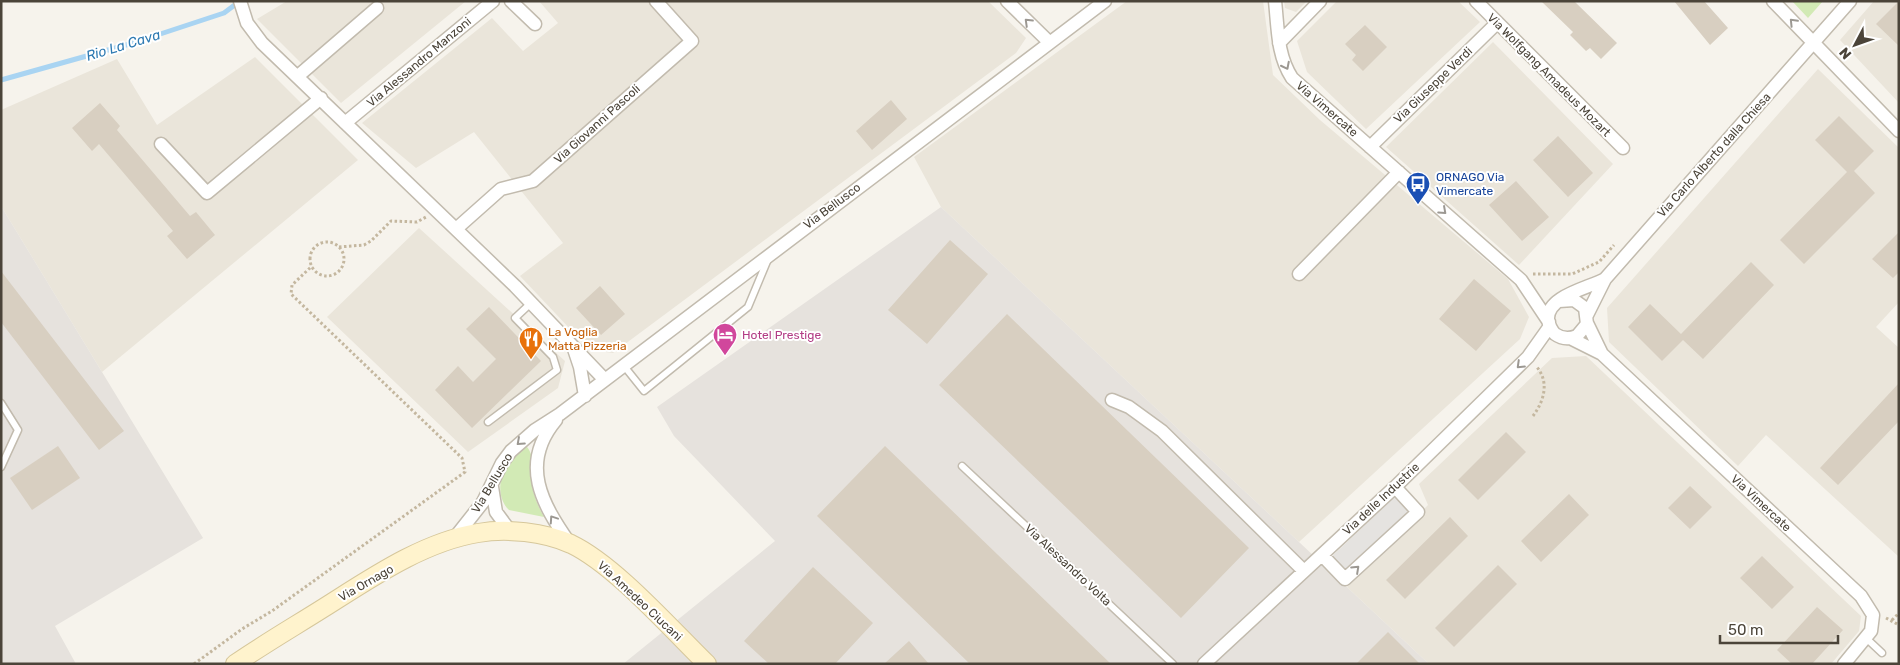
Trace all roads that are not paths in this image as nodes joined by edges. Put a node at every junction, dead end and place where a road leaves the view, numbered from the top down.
1 (240, 1) edge
2 (493, 1) edge
3 (511, 1) edge
4 (656, 1) edge
5 (1008, 1) edge
6 (1105, 1) edge
7 (1275, 1) edge
8 (1320, 1) edge
9 (1476, 1) edge
10 (1773, 1) edge
11 (1850, 1) edge
12 (377, 8) dead end
13 (1497, 23) junction
14 (535, 24) dead end
15 (1050, 42) junction
16 (1279, 43) junction
17 (1814, 44) junction
18 (298, 76) junction
19 (321, 98) junction
20 (345, 124) junction
21 (1899, 131) edge
22 (161, 144) dead end
23 (1370, 147) junction
24 (1622, 148) dead end
25 (1399, 172) junction
26 (456, 229) junction
27 (771, 253) junction
28 (1299, 274) dead end
29 (1605, 279) junction
30 (1559, 301) junction
31 (531, 303) junction
32 (1587, 319) junction
33 (1549, 324) junction
34 (1570, 338) junction
35 (574, 349) junction
36 (1602, 354) junction
37 (624, 366) junction
38 (605, 380) junction
39 (585, 396) junction
40 (1112, 400) dead end
41 (1, 403) edge
42 (560, 414) junction
43 (488, 422) dead end
44 (962, 466) dead end
45 (1, 467) edge
46 (492, 487) junction
47 (1395, 487) junction
48 (510, 531) junction
49 (453, 540) junction
50 (570, 544) junction
51 (1322, 555) junction
52 (1304, 571) junction
53 (1866, 638) junction
54 (1882, 654) dead end
55 (235, 664) edge
56 (707, 664) edge
57 (1173, 664) edge
58 (1204, 664) edge
59 (1844, 664) edge

1 - 18 street
2 - 20 street, Via Alessandro Manzoni
3 - 14 street
4 - 26 street, Via Giovanni Pascoli
15 -> 5 street
6 - 15 street, Via Bellusco
7 - 16 street, Via Vimercate
8 - 16 street
9 - 13 street, Via Wolfgang Amadeus Mozart
17 -> 10 street
11 - 17 street, Via Carlo Alberto dalla Chiesa
12 - 18 street
13 - 23 street, Via Giuseppe Verdi
13 - 24 street, Via Wolfgang Amadeus Mozart
15 - 27 street, Via Bellusco
16 -> 23 street, Via Vimercate
17 - 21 street
17 - 29 street, Via Carlo Alberto dalla Chiesa
18 - 19 street
19 - 20 street
19 - 22 street
20 - 26 street
23 - 25 street, Via Vimercate
25 - 28 street
25 -> 33 street, Via Vimercate
26 - 31 street
27 - 37 street, Via Bellusco
27 - 37 lane
29 - 30 street
29 - 32 street, Via Carlo Alberto dalla Chiesa
30 - 32 street
30 - 33 street
31 - 35 street
31 - 43 lane
32 - 34 street
32 - 36 street, Via Vimercate
33 - 34 street
33 -> 47 street, Via delle Industrie
34 - 36 street, Via Vimercate
35 - 38 street
35 - 39 street
36 - 53 street, Via Vimercate
37 - 38 street, Via Bellusco
38 - 39 street, Via Bellusco
39 - 42 street, Via Bellusco
40 - 52 street
41 - 45 lane
42 -> 46 street, Via Bellusco
50 -> 42 street, Via Bellusco
44 - 57 lane, Via Alessandro Volta
46 - 48 street
46 - 49 street, Via Bellusco
47 - 51 street, Via delle Industrie
51 -> 47 street
48 - 49 main road, Via Ornago
48 - 50 main road, Via Amedeo Ciucani
49 - 55 main road, Via Ornago
50 - 56 main road, Via Amedeo Ciucani
51 - 52 street, Via delle Industrie
52 - 58 street, Via delle Industrie
53 - 54 lane
53 - 59 street, Via Vimercate

